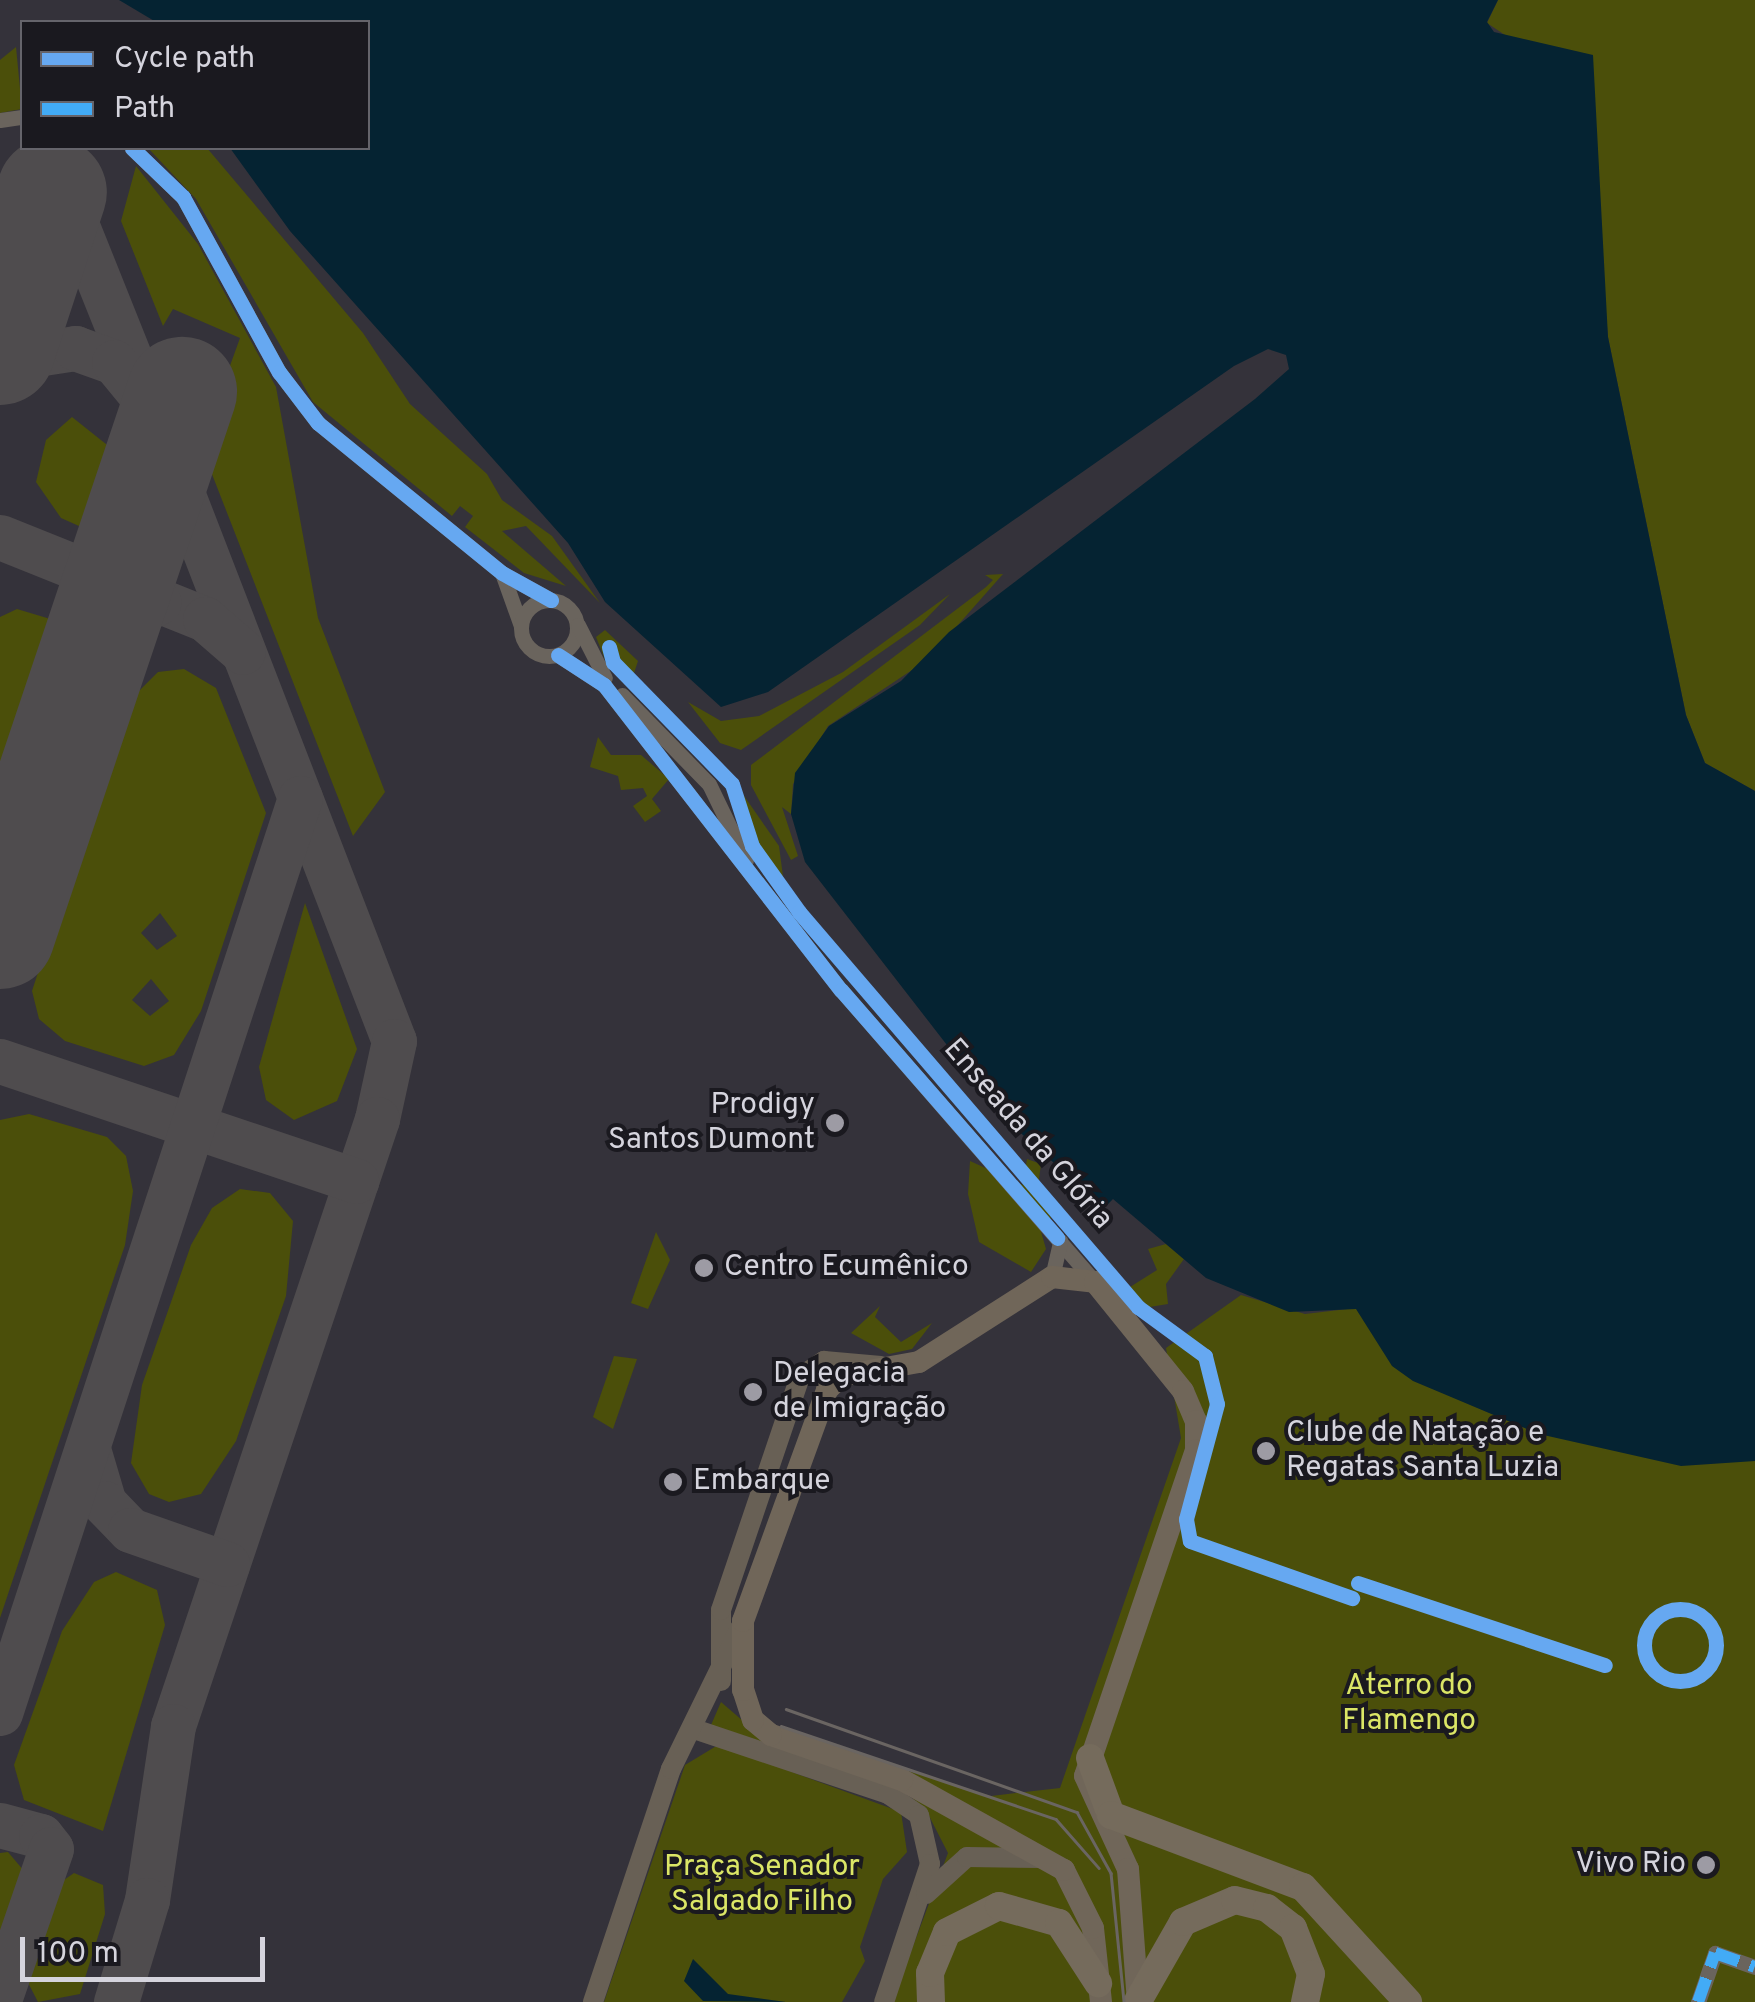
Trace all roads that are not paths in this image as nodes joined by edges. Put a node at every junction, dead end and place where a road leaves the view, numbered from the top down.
1 (134, 150) edge
2 (502, 573) junction
3 (551, 600) junction
4 (578, 625) junction
5 (521, 626) junction
6 (558, 655) junction
7 (755, 878) junction
8 (1060, 1241) junction
9 (1052, 1277) junction
10 (1094, 1282) junction
11 (898, 1369) junction
12 (742, 1621) junction
13 (720, 1681) junction
14 (694, 1729) junction
15 (726, 1738) junction
16 (679, 1752) junction
17 (1090, 1758) junction
18 (1045, 1858) junction
19 (920, 1904) junction
20 (1755, 1967) edge
21 (1100, 1993) edge
22 (593, 2002) edge
23 (884, 2002) edge
24 (931, 2002) edge
25 (1138, 2002) edge
26 (1305, 2002) edge
27 (1408, 2002) edge
28 (1698, 2002) edge

1 - 2 street
2 - 3 street
2 - 5 street
3 - 4 street
3 - 5 street
4 - 6 street
4 - 7 street
5 - 6 street
6 - 7 street
7 - 8 street
8 - 9 street
8 - 10 street
9 - 10 main road
9 - 11 main road
10 - 17 main road
11 - 12 main road
11 - 13 street
12 - 13 street
12 - 18 main road
13 - 14 street
14 - 15 street
14 - 16 street
15 - 16 street
15 - 19 street
16 - 22 street
17 - 25 main road
17 - 27 highway
18 - 19 street
18 - 21 main road
19 - 23 street
20 - 28 street
21 - 24 highway
25 - 26 highway

